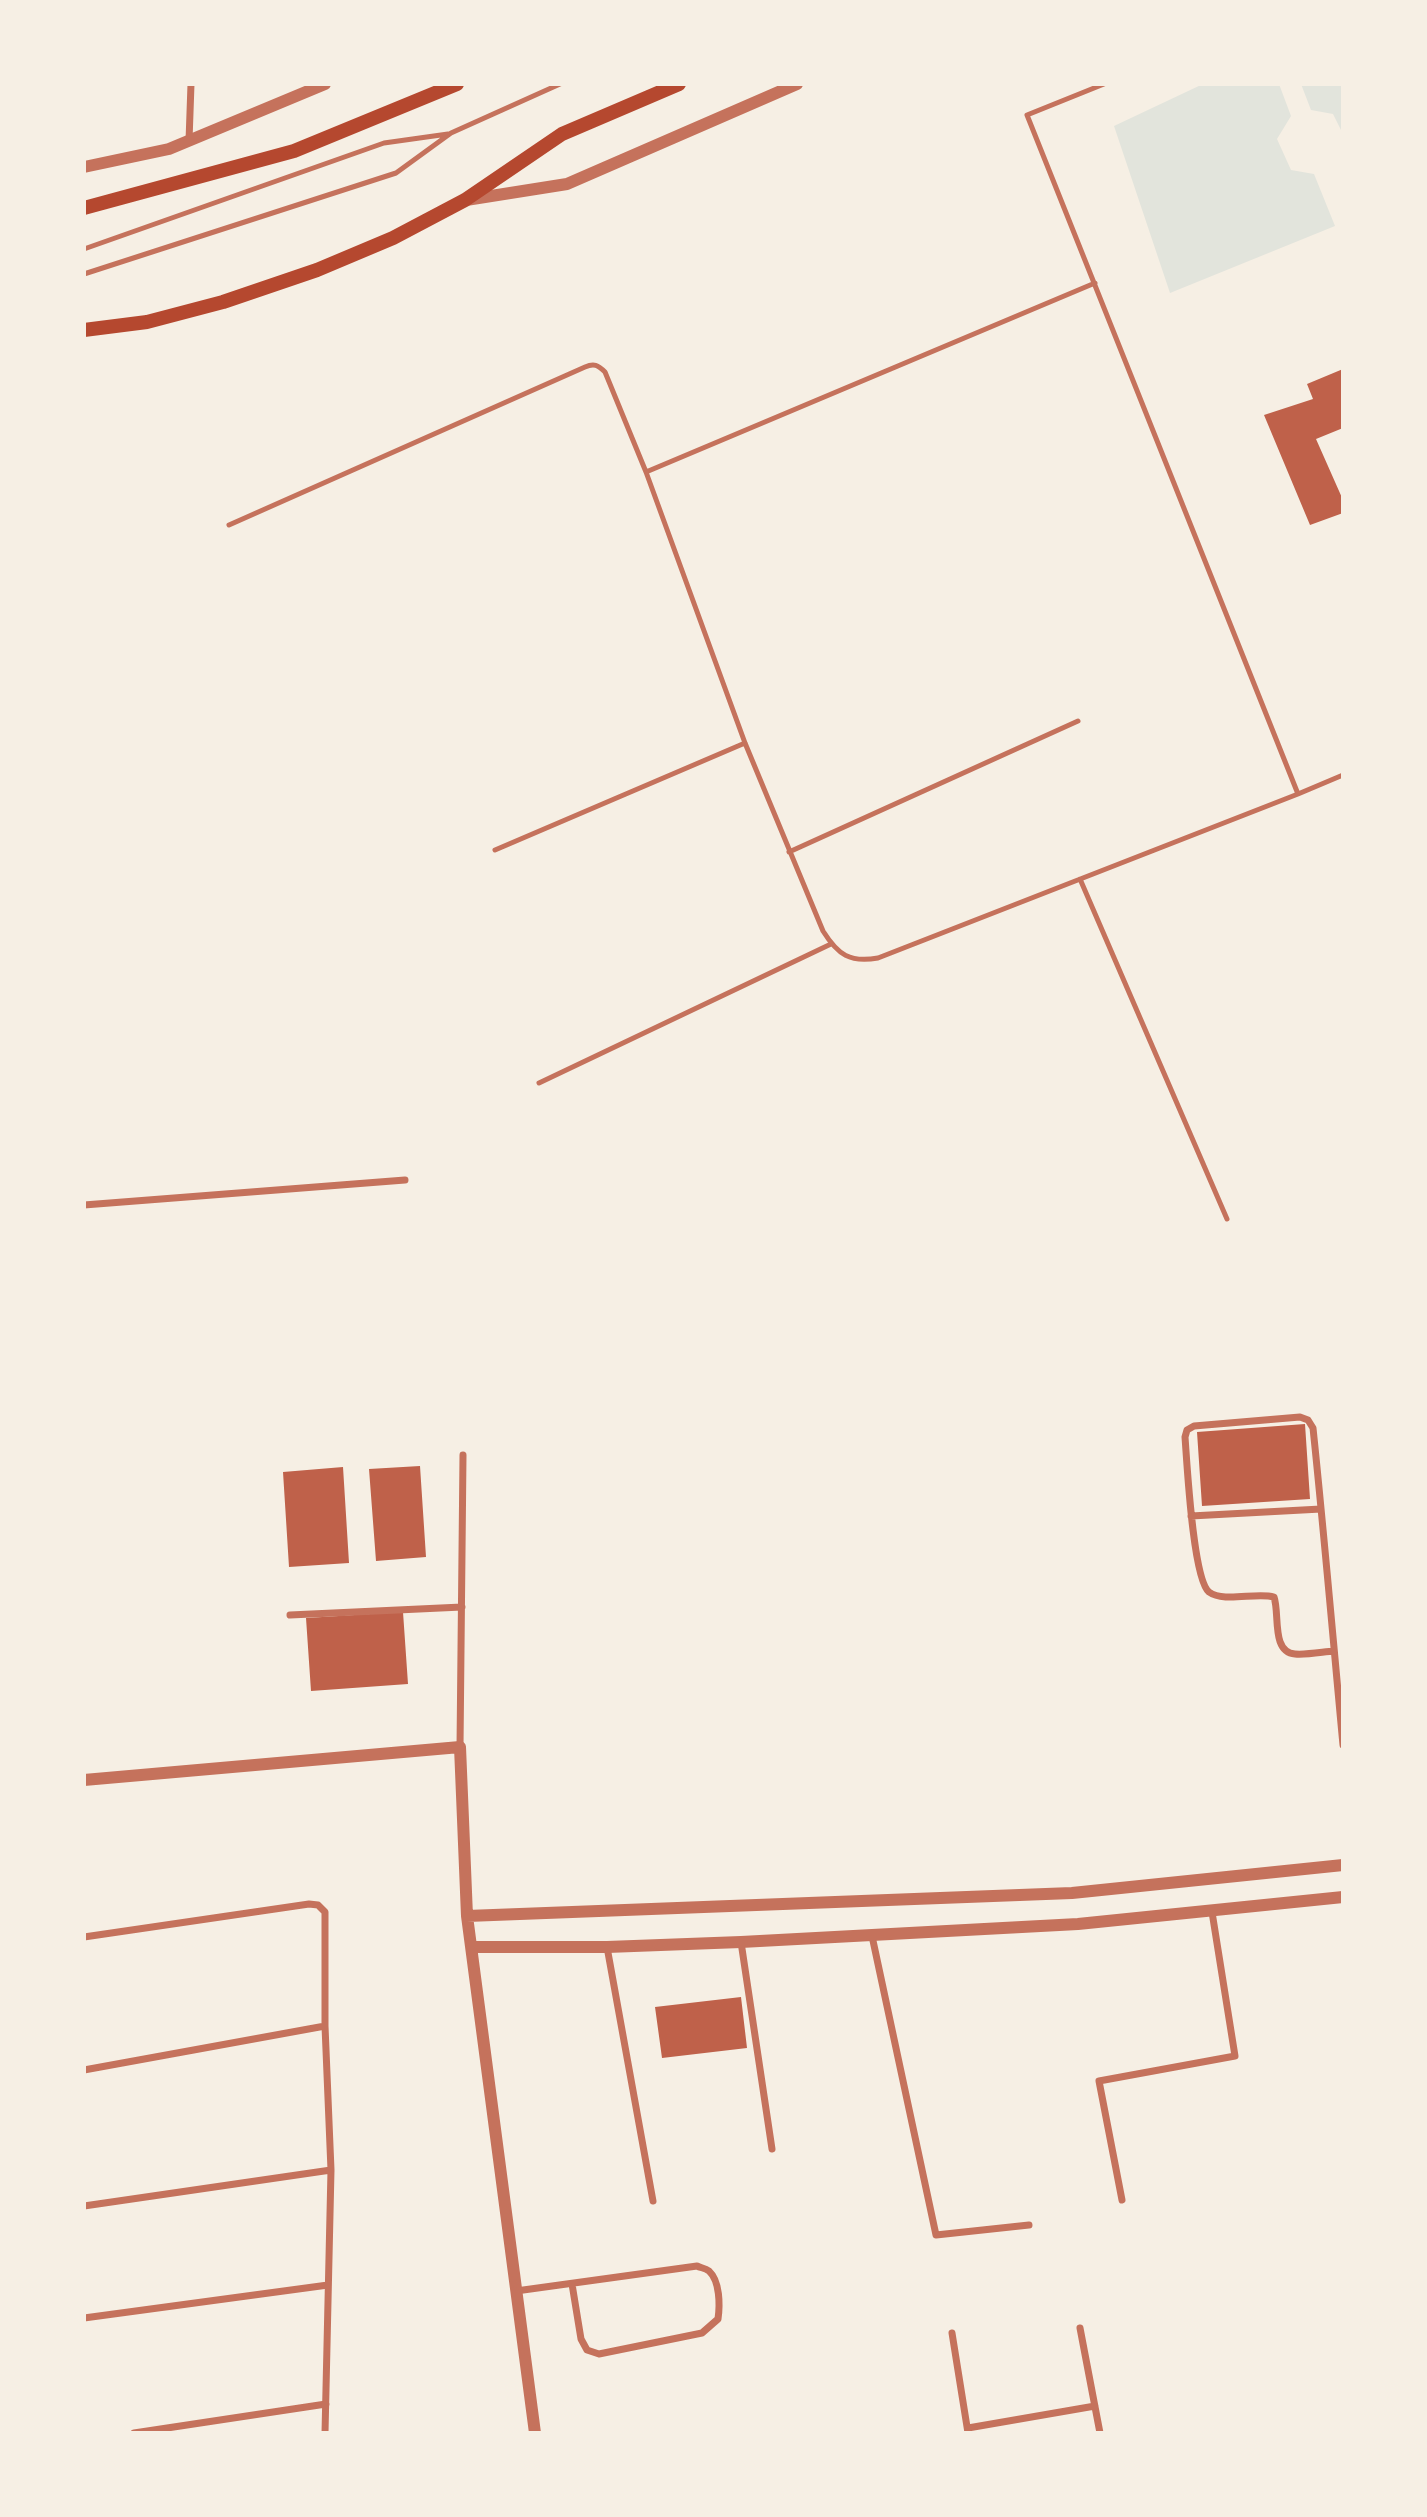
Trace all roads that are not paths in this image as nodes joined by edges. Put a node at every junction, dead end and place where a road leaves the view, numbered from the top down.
1 (191, 84) edge
2 (325, 84) edge
3 (457, 84) edge
4 (560, 84) edge
5 (680, 84) edge
6 (797, 84) edge
7 (1104, 84) edge
8 (451, 133) junction
9 (189, 141) junction
10 (84, 167) edge
11 (465, 200) junction
12 (84, 208) edge
13 (84, 249) edge
14 (84, 274) edge
15 (1095, 284) junction
16 (84, 330) edge
17 (646, 472) junction
18 (229, 525) dead end
19 (1078, 721) dead end
20 (745, 743) junction
21 (1343, 775) edge
22 (1298, 794) junction
23 (495, 850) dead end
24 (789, 852) junction
25 (1080, 879) junction
26 (831, 944) junction
27 (539, 1083) dead end
28 (405, 1180) dead end
29 (84, 1205) edge
30 (1227, 1219) dead end
31 (463, 1455) dead end
32 (1321, 1509) junction
33 (1191, 1516) junction
34 (461, 1607) junction
35 (289, 1615) dead end
36 (1334, 1651) junction
37 (1343, 1745) edge
38 (460, 1747) junction
39 (84, 1780) edge
40 (1343, 1865) edge
41 (1343, 1897) edge
42 (1212, 1912) junction
43 (467, 1916) junction
44 (872, 1936) junction
45 (84, 1937) edge
46 (741, 1942) junction
47 (472, 1947) junction
48 (607, 1947) junction
49 (325, 2026) junction
50 (84, 2070) edge
51 (772, 2149) dead end
52 (331, 2169) junction
53 (1122, 2200) dead end
54 (653, 2201) dead end
55 (84, 2206) edge
56 (1029, 2225) dead end
57 (572, 2284) junction
58 (328, 2285) junction
59 (516, 2291) junction
60 (84, 2318) edge
61 (1080, 2328) dead end
62 (952, 2333) dead end
63 (326, 2404) junction
64 (1095, 2406) junction
65 (968, 2430) edge
66 (134, 2433) edge
67 (325, 2433) edge
68 (535, 2433) edge
69 (1100, 2433) edge

1 - 9 street
2 - 9 street
3 - 12 main road
4 - 8 lane
5 - 11 main road
6 - 11 street
7 - 15 lane
8 - 13 lane
8 - 14 lane
9 - 10 street
11 - 16 main road
15 - 17 lane
15 - 22 lane
17 - 18 lane
17 - 20 lane
19 - 24 lane
20 - 23 lane
20 - 24 lane
21 - 22 lane
22 - 25 lane
24 - 26 lane
25 - 26 lane
25 - 30 lane
26 - 27 lane
28 - 29 street
31 - 34 street
32 - 33 street
32 - 33 street
32 - 36 street
33 - 36 street
34 - 35 street
34 - 38 street
36 - 37 street
38 - 39 street
38 - 43 street
40 - 43 street
41 - 42 street
42 - 44 street
42 - 53 street
43 - 47 street
44 - 46 street
44 - 56 street
45 - 49 street
46 - 48 street
46 - 51 street
47 - 48 street
47 - 59 street
48 - 54 street
49 - 50 street
49 - 52 street
52 - 55 street
52 - 58 street
57 - 57 street
57 - 59 street
58 - 60 street
58 - 63 street
59 - 68 street
61 - 64 street
62 - 65 street
63 - 66 street
63 - 67 street
64 - 65 street
64 - 69 street

